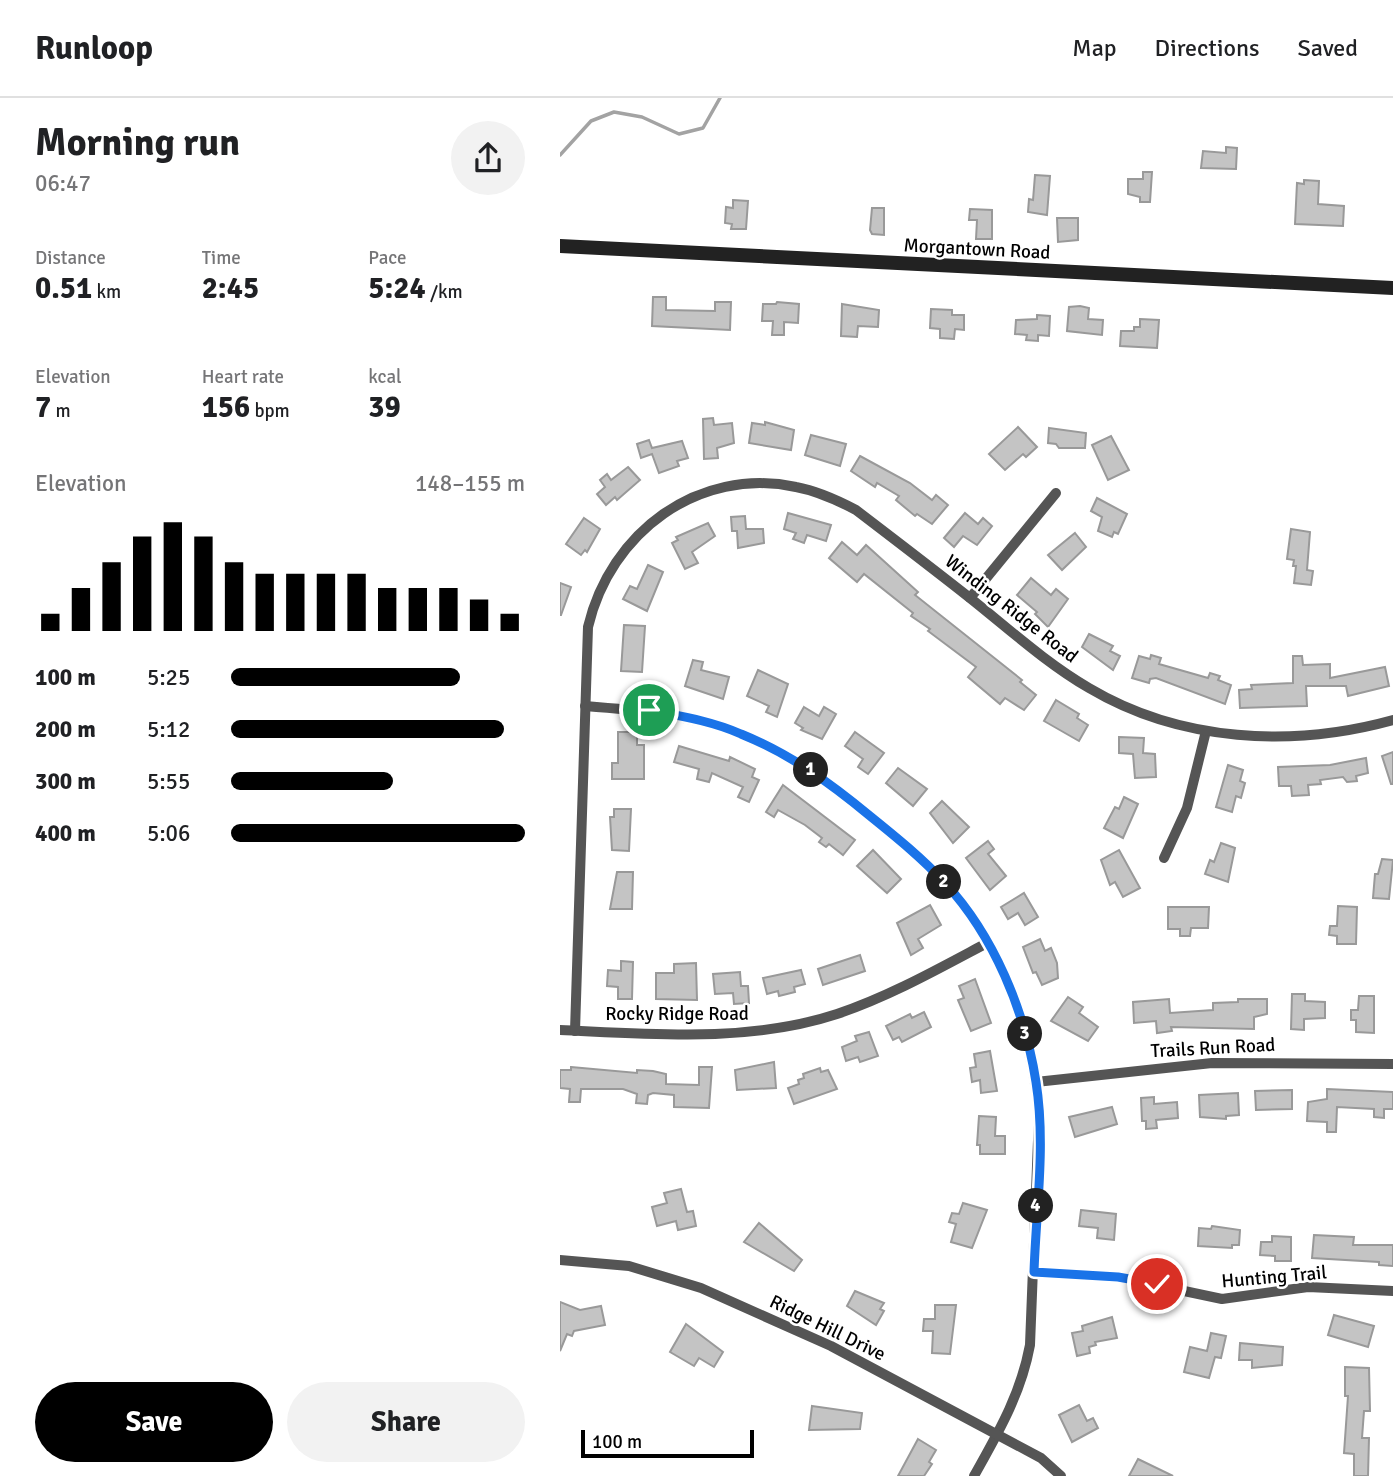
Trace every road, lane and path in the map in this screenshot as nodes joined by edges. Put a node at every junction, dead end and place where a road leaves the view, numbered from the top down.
1 (560, 246) edge
2 (1393, 288) edge
3 (1056, 493) dead end
4 (970, 598) junction
5 (585, 705) junction
6 (1393, 720) edge
7 (1206, 731) junction
8 (1164, 858) dead end
9 (987, 943) junction
10 (560, 1030) edge
11 (575, 1031) junction
12 (1393, 1064) edge
13 (1036, 1082) junction
14 (560, 1260) edge
15 (1034, 1272) junction
16 (1393, 1291) edge
17 (998, 1434) junction
18 (974, 1476) edge
19 (1061, 1476) edge

1 - 2 main road, Morgantown Road
3 - 4 street
4 - 5 street, Winding Ridge Road
4 - 7 street, Winding Ridge Road
5 - 9 street
5 - 11 street, Winding Ridge Road
6 - 7 street, Winding Ridge Road
7 - 8 street
9 - 11 street, Rocky Ridge Road
9 - 13 street
10 - 11 street, Rocky Ridge Road
12 - 13 street, Trails Run Road
13 - 15 street
14 - 17 street, Ridge Hill Drive
15 - 16 street, Hunting Trail
15 - 17 street
17 - 18 street
17 - 19 street, Ridge Hill Drive

